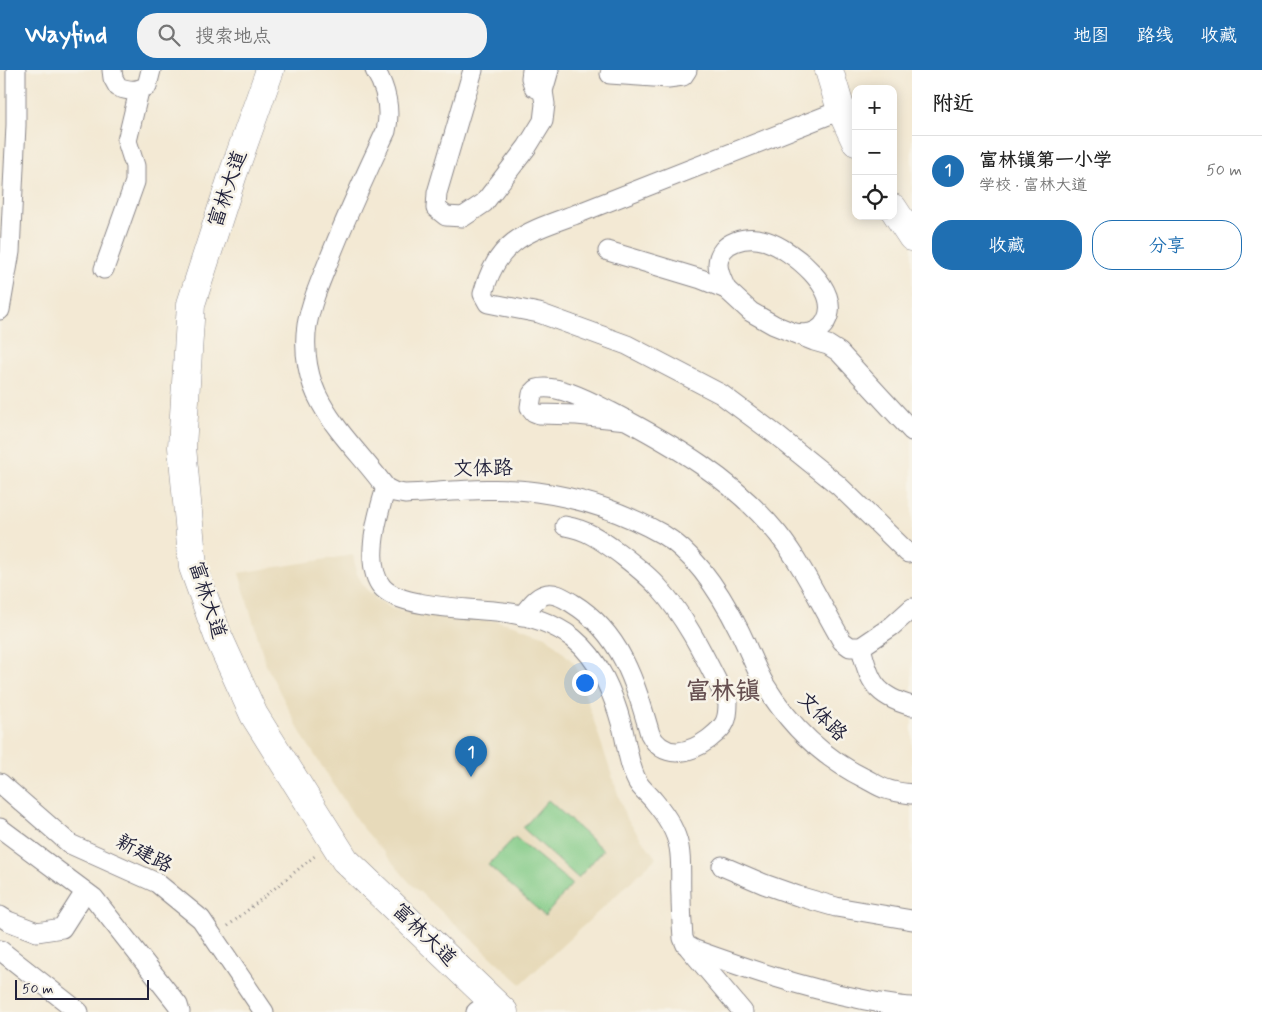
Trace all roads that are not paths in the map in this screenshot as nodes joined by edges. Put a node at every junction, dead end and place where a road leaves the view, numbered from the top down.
1 (16, 70) edge
2 (112, 70) edge
3 (151, 70) edge
4 (270, 70) edge
5 (375, 70) edge
6 (473, 70) edge
7 (532, 70) edge
8 (548, 70) edge
9 (687, 70) edge
10 (830, 70) edge
11 (610, 74) dead end
12 (139, 91) junction
13 (543, 91) junction
14 (842, 110) junction
15 (8, 125) edge
16 (852, 133) edge
17 (897, 214) edge
18 (912, 237) edge
19 (608, 251) dead end
20 (104, 269) dead end
21 (726, 290) junction
22 (0, 310) edge
23 (793, 333) junction
24 (627, 420) dead end
25 (912, 431) edge
26 (386, 488) junction
27 (566, 526) dead end
28 (908, 553) dead end
29 (912, 608) edge
30 (522, 616) junction
31 (861, 647) junction
32 (907, 703) edge
33 (1, 786) edge
34 (912, 794) edge
35 (0, 828) edge
36 (722, 866) dead end
37 (85, 892) junction
38 (0, 916) edge
39 (912, 920) edge
40 (686, 945) junction
41 (0, 950) edge
42 (491, 1008) edge
43 (912, 1008) edge
44 (78, 1012) edge
45 (180, 1012) edge
46 (264, 1012) edge
47 (743, 1012) edge

1 - 15 street
2 - 12 street
3 - 12 street
4 - 42 main road, 富林大道
5 - 26 street
6 - 13 street
7 - 13 street
8 - 13 street
9 - 11 street
10 - 14 main road
12 - 20 street
14 - 16 main road
14 - 28 street
15 - 22 street
17 - 18 main road
19 - 21 street
21 - 23 street
21 - 23 street
23 - 25 street
24 - 31 street
26 - 30 street
26 - 34 street, 文体路
27 - 30 street
29 - 31 street
30 - 40 street
31 - 32 street
33 - 46 street, 新建路
35 - 37 street
36 - 39 street
37 - 38 street
37 - 45 street
40 - 43 street
40 - 47 street
41 - 44 street

